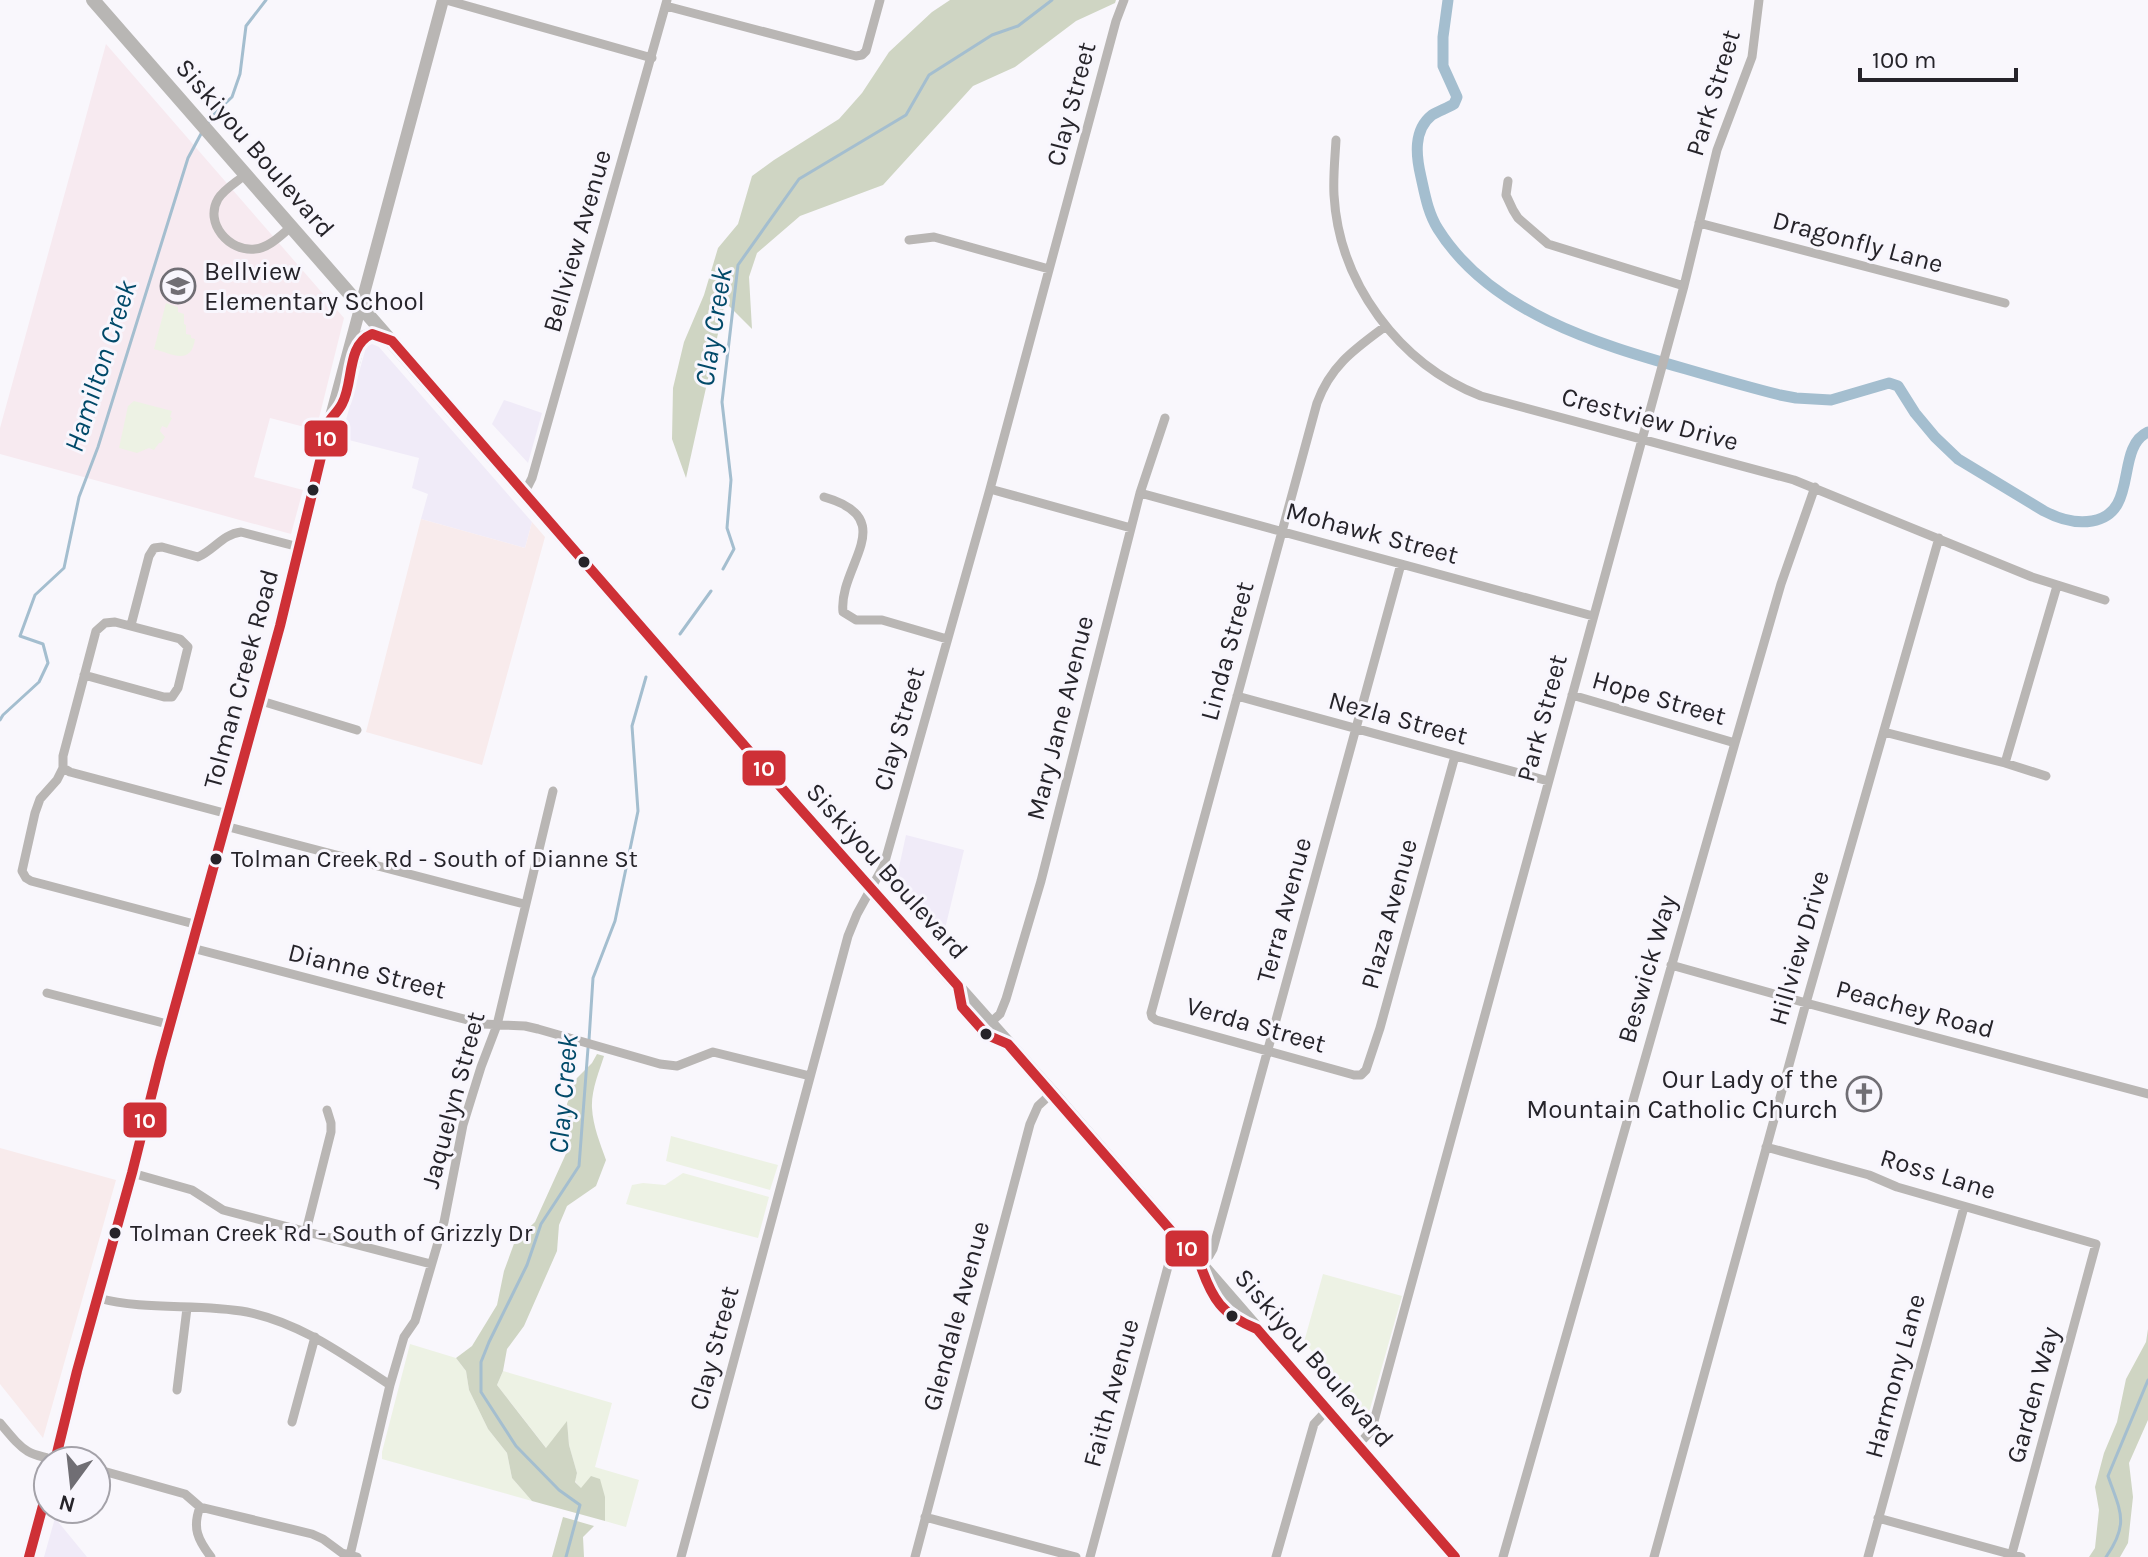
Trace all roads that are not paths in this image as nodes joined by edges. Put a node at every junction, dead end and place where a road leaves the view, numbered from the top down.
1 (93, 0) edge
2 (444, 0) edge
3 (880, 0) edge
4 (1124, 0) edge
5 (1759, 0) edge
6 (666, 3) edge
7 (652, 58) junction
8 (1336, 140) dead end
9 (246, 174) junction
10 (1508, 181) dead end
11 (1699, 223) junction
12 (292, 226) junction
13 (909, 240) dead end
14 (1049, 269) junction
15 (1684, 286) junction
16 (2005, 303) dead end
17 (361, 305) junction
18 (1386, 326) junction
19 (392, 341) junction
20 (1165, 418) dead end
21 (330, 420) junction
22 (1641, 440) junction
23 (1815, 487) junction
24 (990, 489) junction
25 (523, 490) junction
26 (1140, 493) junction
27 (824, 497) dead end
28 (1131, 528) junction
29 (1283, 531) junction
30 (1939, 538) junction
31 (299, 547) junction
32 (1401, 564) junction
33 (2057, 586) junction
34 (2105, 600) dead end
35 (1593, 616) junction
36 (131, 625) junction
37 (947, 639) junction
38 (84, 675) junction
39 (1572, 695) junction
40 (1237, 696) junction
41 (258, 700) junction
42 (357, 730) dead end
43 (1356, 730) junction
44 (1884, 732) junction
45 (1735, 743) junction
46 (1455, 756) junction
47 (2005, 763) junction
48 (63, 768) junction
49 (2046, 776) dead end
50 (1548, 781) junction
51 (553, 791) dead end
52 (226, 820) junction
53 (871, 889) junction
54 (524, 904) junction
55 (198, 925) junction
56 (192, 948) junction
57 (1671, 965) junction
58 (47, 993) dead end
59 (1806, 1003) junction
60 (1151, 1013) joint
61 (990, 1023) junction
62 (171, 1025) junction
63 (497, 1025) junction
64 (1268, 1051) junction
65 (1354, 1075) joint
66 (810, 1076) junction
67 (1052, 1093) junction
68 (2148, 1094) edge
69 (327, 1110) dead end
70 (1766, 1147) junction
71 (132, 1173) junction
72 (1964, 1207) junction
73 (306, 1231) junction
74 (1183, 1244) junction
75 (2096, 1244) joint
76 (431, 1264) junction
77 (1200, 1264) junction
78 (98, 1298) junction
79 (187, 1308) junction
80 (315, 1337) junction
81 (390, 1385) junction
82 (177, 1390) dead end
83 (1327, 1410) junction
84 (292, 1422) dead end
85 (0, 1423) edge
86 (63, 1445) edge
87 (1358, 1445) junction
88 (32, 1453) edge
89 (112, 1473) edge
90 (200, 1507) junction
91 (925, 1517) junction
92 (1878, 1518) junction
93 (38, 1525) edge
94 (353, 1556) edge
95 (2015, 1556) edge
96 (29, 1557) edge
97 (211, 1557) edge
98 (681, 1557) edge
99 (915, 1557) edge
100 (1076, 1557) edge
101 (1090, 1557) edge
102 (1276, 1557) edge
103 (1455, 1557) edge
104 (1503, 1557) edge
105 (1654, 1557) edge
106 (1868, 1557) edge

1 - 9 main road, Siskiyou Boulevard
2 - 7 street
2 - 17 street, Tolman Creek Road
3 - 6 street
4 - 14 street, Clay Street
5 - 11 street, Park Street
6 - 7 street, Bellview Avenue
7 - 25 street, Bellview Avenue
8 - 18 street, Crestview Drive
9 - 12 main road, Siskiyou Boulevard
9 - 12 street
10 - 15 street
11 - 15 street, Park Street
11 - 16 street, Dragonfly Lane
12 - 17 main road, Siskiyou Boulevard
13 - 14 street
14 - 24 street, Clay Street
15 - 22 street, Park Street
17 - 19 main road, Siskiyou Boulevard
17 - 21 street, Tolman Creek Road
18 - 22 street, Crestview Drive
18 - 29 street, Linda Street
19 - 21 main road
19 - 25 main road, Siskiyou Boulevard
20 - 26 street, Mary Jane Avenue
21 - 31 street, Tolman Creek Road
22 - 23 street, Crestview Drive
22 - 35 street, Park Street
23 - 30 street, Crestview Drive
23 - 45 street, Beswick Way
24 - 28 street
24 - 37 street, Clay Street
25 - 53 main road, Siskiyou Boulevard
26 - 28 street, Mary Jane Avenue
26 - 29 street, Mohawk Street
27 - 37 street
28 - 61 street, Mary Jane Avenue
29 - 32 street, Mohawk Street
29 - 40 street, Linda Street
30 - 33 street, Crestview Drive
30 - 44 street, Hillview Drive
31 - 36 street
31 - 41 street, Tolman Creek Road
32 - 35 street, Mohawk Street
32 - 43 street, Terra Avenue
33 - 34 street, Crestview Drive
33 - 47 street
35 - 39 street, Park Street
36 - 38 street
36 - 38 street
37 - 53 street, Clay Street
38 - 48 street
39 - 45 street, Hope Street
39 - 50 street, Park Street
40 - 43 street, Nezla Street
40 - 60 street, Linda Street
41 - 42 street
41 - 52 street, Tolman Creek Road
43 - 46 street, Nezla Street
43 - 64 street, Terra Avenue
44 - 47 street
44 - 59 street, Hillview Drive
45 - 57 street, Beswick Way
46 - 50 street, Nezla Street
46 - 65 street, Plaza Avenue
47 - 49 street
48 - 52 street
48 - 55 street
50 - 87 street, Park Street
51 - 54 street, Jaquelyn Street
52 - 54 street
52 - 55 street, Tolman Creek Road
53 - 61 main road, Siskiyou Boulevard
53 - 66 street, Clay Street
54 - 63 street, Jaquelyn Street
55 - 56 street, Tolman Creek Road
56 - 62 street, Tolman Creek Road
56 - 63 street, Dianne Street
57 - 59 street, Peachey Road
57 - 104 street, Beswick Way
58 - 62 street
59 - 68 street, Peachey Road
59 - 70 street, Hillview Drive
60 - 64 street, Verda Street
61 - 67 main road, Siskiyou Boulevard
62 - 71 street, Tolman Creek Road
63 - 66 street, Dianne Street
63 - 76 street, Jaquelyn Street
64 - 65 street, Verda Street
64 - 77 street, Terra Avenue
66 - 98 street, Clay Street
67 - 74 main road, Siskiyou Boulevard
67 - 91 street, Glendale Avenue
69 - 73 street
70 - 72 street, Ross Lane
70 - 105 street, Hillview Drive
71 - 73 street
71 - 78 street, Tolman Creek Road
72 - 75 street, Ross Lane
72 - 92 street, Harmony Lane
73 - 76 street
74 - 77 main road, Siskiyou Boulevard
74 - 101 street, Faith Avenue
75 - 95 street, Garden Way
76 - 81 street, Jaquelyn Street
77 - 83 main road, Siskiyou Boulevard
78 - 79 street
78 - 86 street, Tolman Creek Road
79 - 80 street
79 - 82 street
80 - 81 street
80 - 84 street
81 - 94 street, Jaquelyn Street
83 - 87 main road, Siskiyou Boulevard
83 - 102 street
85 - 88 street
87 - 103 main road, Siskiyou Boulevard
89 - 90 street
90 - 94 street
90 - 97 street
91 - 99 street, Glendale Avenue
91 - 100 street
92 - 95 street
92 - 106 street, Harmony Lane
93 - 96 street

